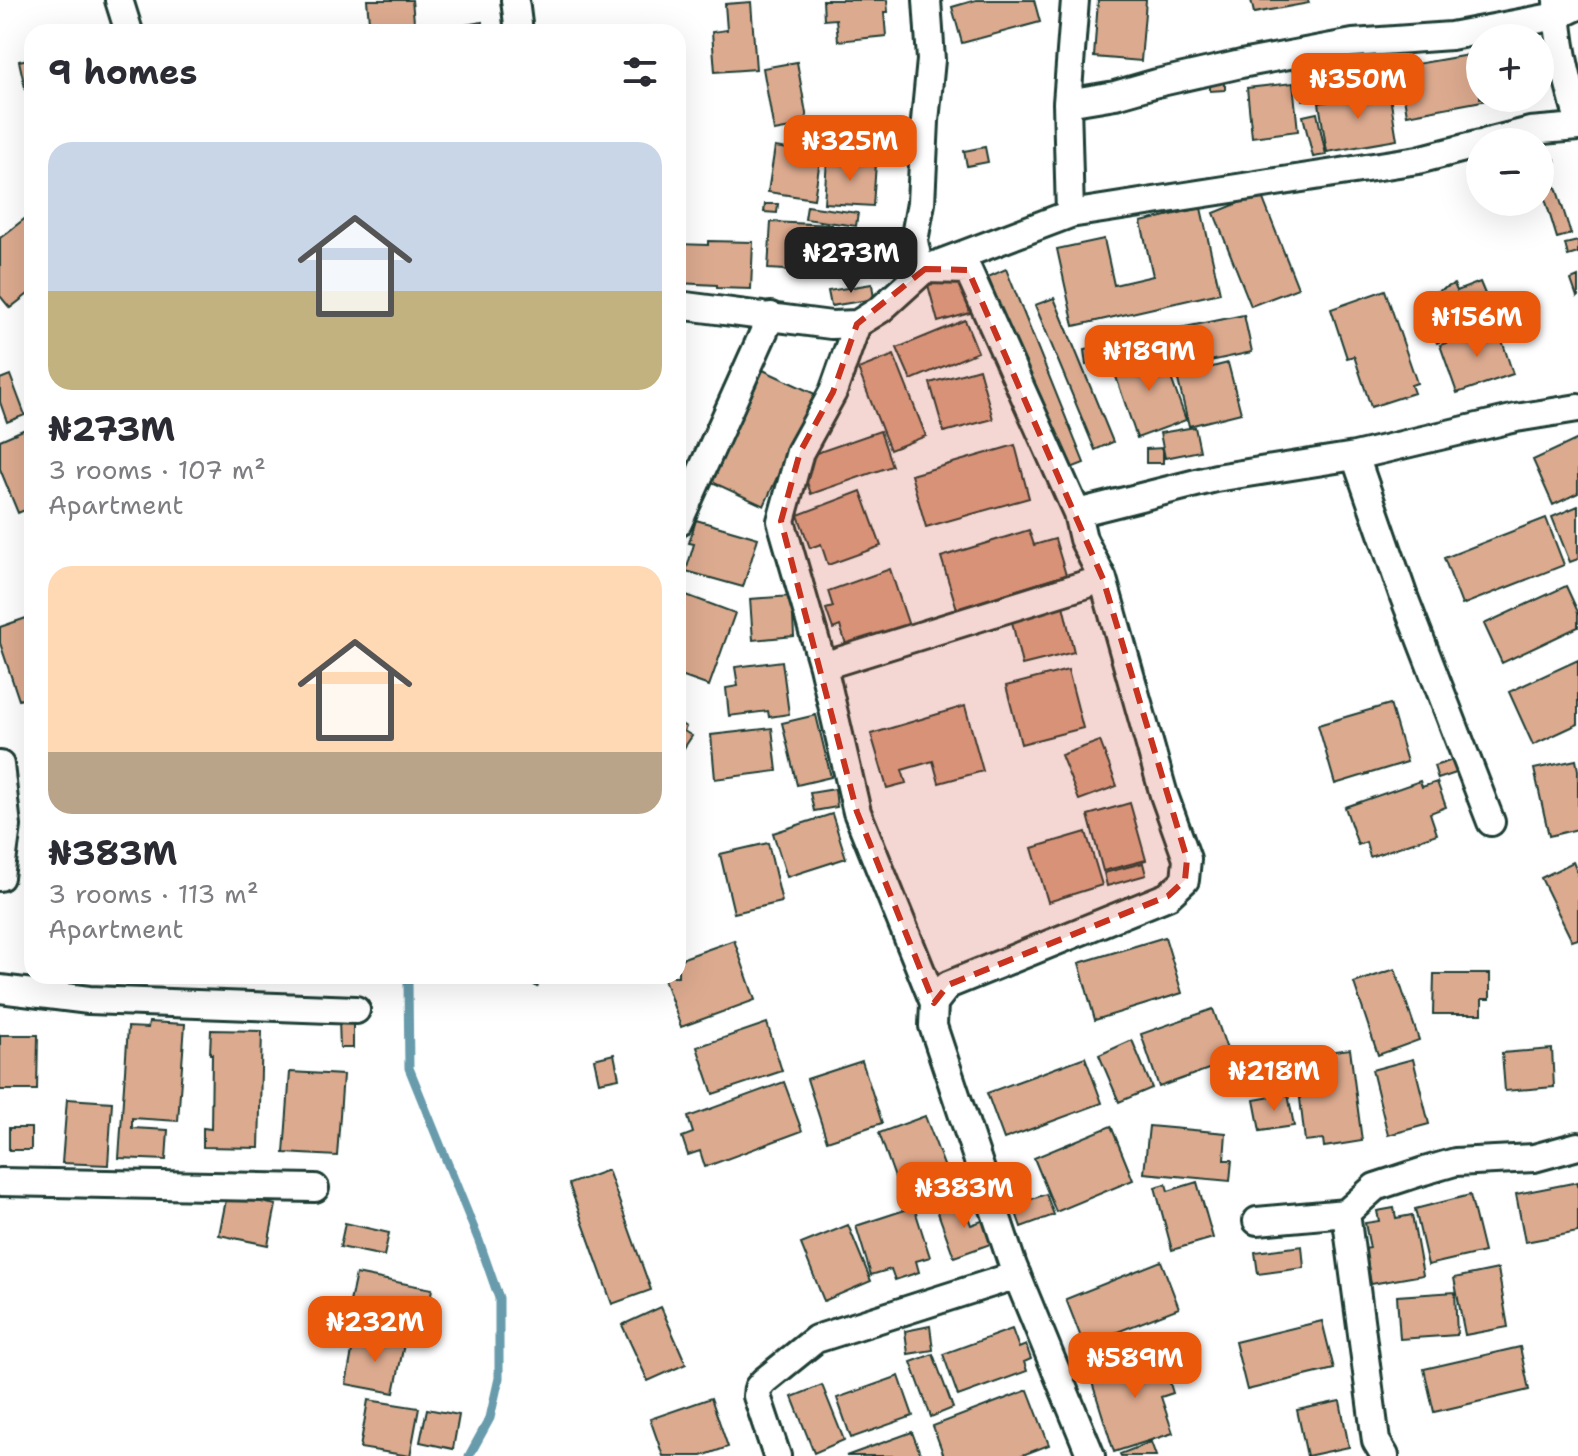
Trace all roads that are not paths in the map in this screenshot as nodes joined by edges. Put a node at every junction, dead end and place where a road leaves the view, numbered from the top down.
1 (119, 0) edge
2 (515, 0) edge
3 (927, 0) edge
4 (1075, 0) edge
5 (1564, 7) edge
6 (126, 24) edge
7 (518, 24) edge
8 (1067, 103) junction
9 (1578, 117) edge
10 (1578, 127) edge
11 (1554, 129) edge
12 (1466, 148) edge
13 (1070, 214) junction
14 (925, 269) junction
15 (686, 306) edge
16 (771, 316) junction
17 (857, 324) junction
18 (1578, 408) edge
19 (1355, 456) junction
20 (686, 505) edge
21 (1077, 513) junction
22 (1103, 579) junction
23 (823, 666) junction
24 (0, 765) edge
25 (1491, 822) dead end
26 (0, 877) edge
27 (0, 989) edge
28 (934, 1003) junction
29 (356, 1010) dead end
30 (1578, 1146) edge
31 (0, 1182) edge
32 (315, 1188) dead end
33 (1346, 1213) junction
34 (1257, 1221) dead end
35 (1017, 1275) junction
36 (777, 1456) edge
37 (1091, 1456) edge
38 (1385, 1456) edge

1 - 6 street
2 - 7 street
3 - 14 street
4 - 8 street
5 - 8 street
5 - 9 street
8 - 13 street
10 - 11 street
12 - 13 street
13 - 14 street
14 - 17 street
14 - 21 street
15 - 16 street
16 - 17 street
16 - 20 street
17 - 23 street
18 - 19 street
19 - 21 street
19 - 25 street
21 - 22 street
22 - 23 street
22 - 28 street
23 - 28 street
24 - 26 street
27 - 29 street
28 - 35 street
30 - 33 street
31 - 32 street
33 - 34 street
33 - 38 street
35 - 36 street
35 - 37 street

